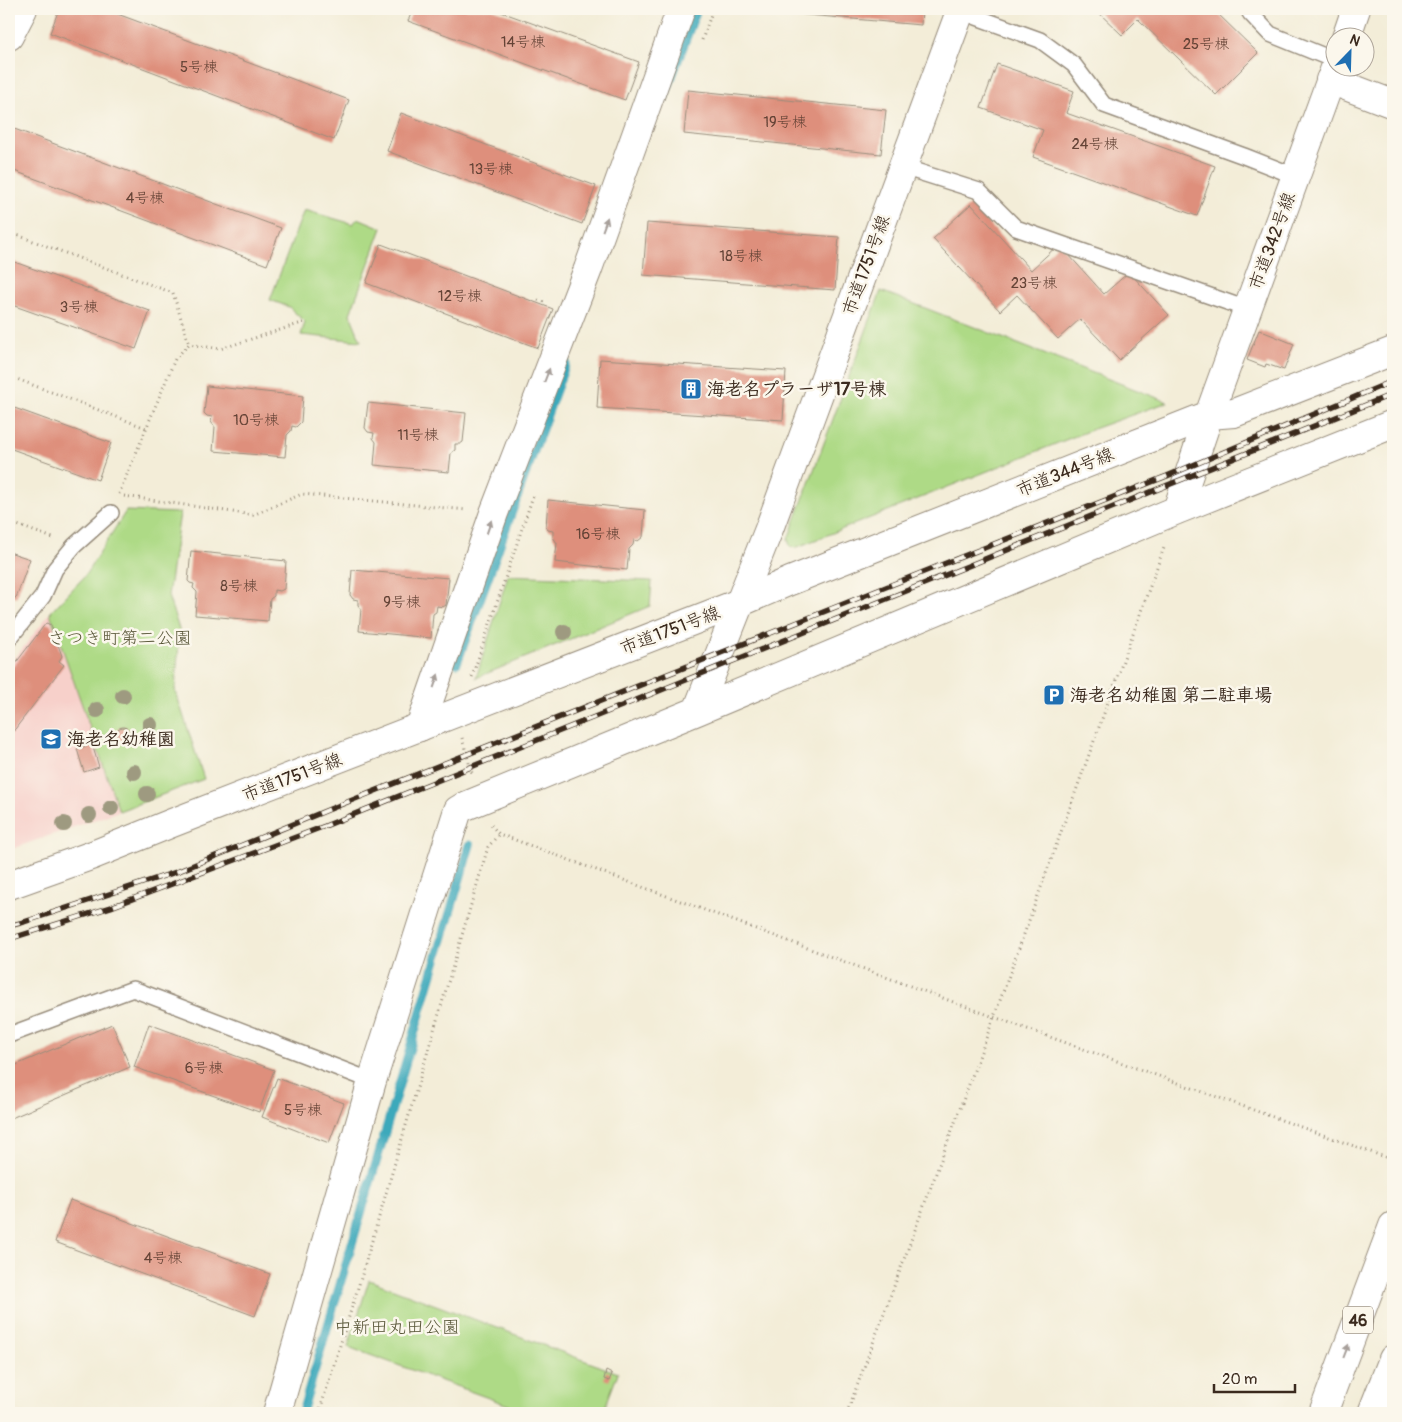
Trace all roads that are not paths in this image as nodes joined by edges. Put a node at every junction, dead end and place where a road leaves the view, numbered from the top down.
1 (23, 9) edge
2 (681, 9) edge
3 (1356, 9) edge
4 (960, 10) edge
5 (1250, 13) dead end
6 (1349, 28) edge
7 (9, 36) edge
8 (1324, 64) edge
9 (1330, 78) edge
10 (1348, 78) edge
11 (1393, 104) edge
12 (903, 167) junction
13 (1295, 176) junction
14 (1247, 309) junction
15 (1393, 351) edge
16 (1209, 415) junction
17 (1393, 424) edge
18 (1177, 510) junction
19 (111, 513) dead end
20 (739, 603) junction
21 (9, 639) edge
22 (697, 711) junction
23 (420, 727) junction
24 (9, 885) edge
25 (9, 1035) edge
26 (372, 1081) junction
27 (1393, 1226) edge
28 (1393, 1358) edge
29 (278, 1413) edge
30 (1323, 1413) edge
31 (1372, 1413) edge

1 - 7 street
23 -> 2 street
3 - 6 street
4 - 12 street, 市道1751号線
4 - 13 lane
5 - 8 lane
9 - 13 street, 市道342号線
10 - 11 street
12 - 14 lane
12 - 20 street, 市道1751号線
13 - 14 street, 市道342号線
14 - 16 street, 市道342号線
15 - 16 street, 市道344号線
16 - 18 street, 市道342号線
16 - 20 street, 市道344号線
17 - 18 street
18 - 22 street
19 - 21 lane
20 - 22 street
20 - 23 street, 市道1751号線
22 - 26 street
23 - 24 street, 市道1751号線
25 - 26 lane
26 - 29 street
30 -> 27 street, 46
28 - 31 street

